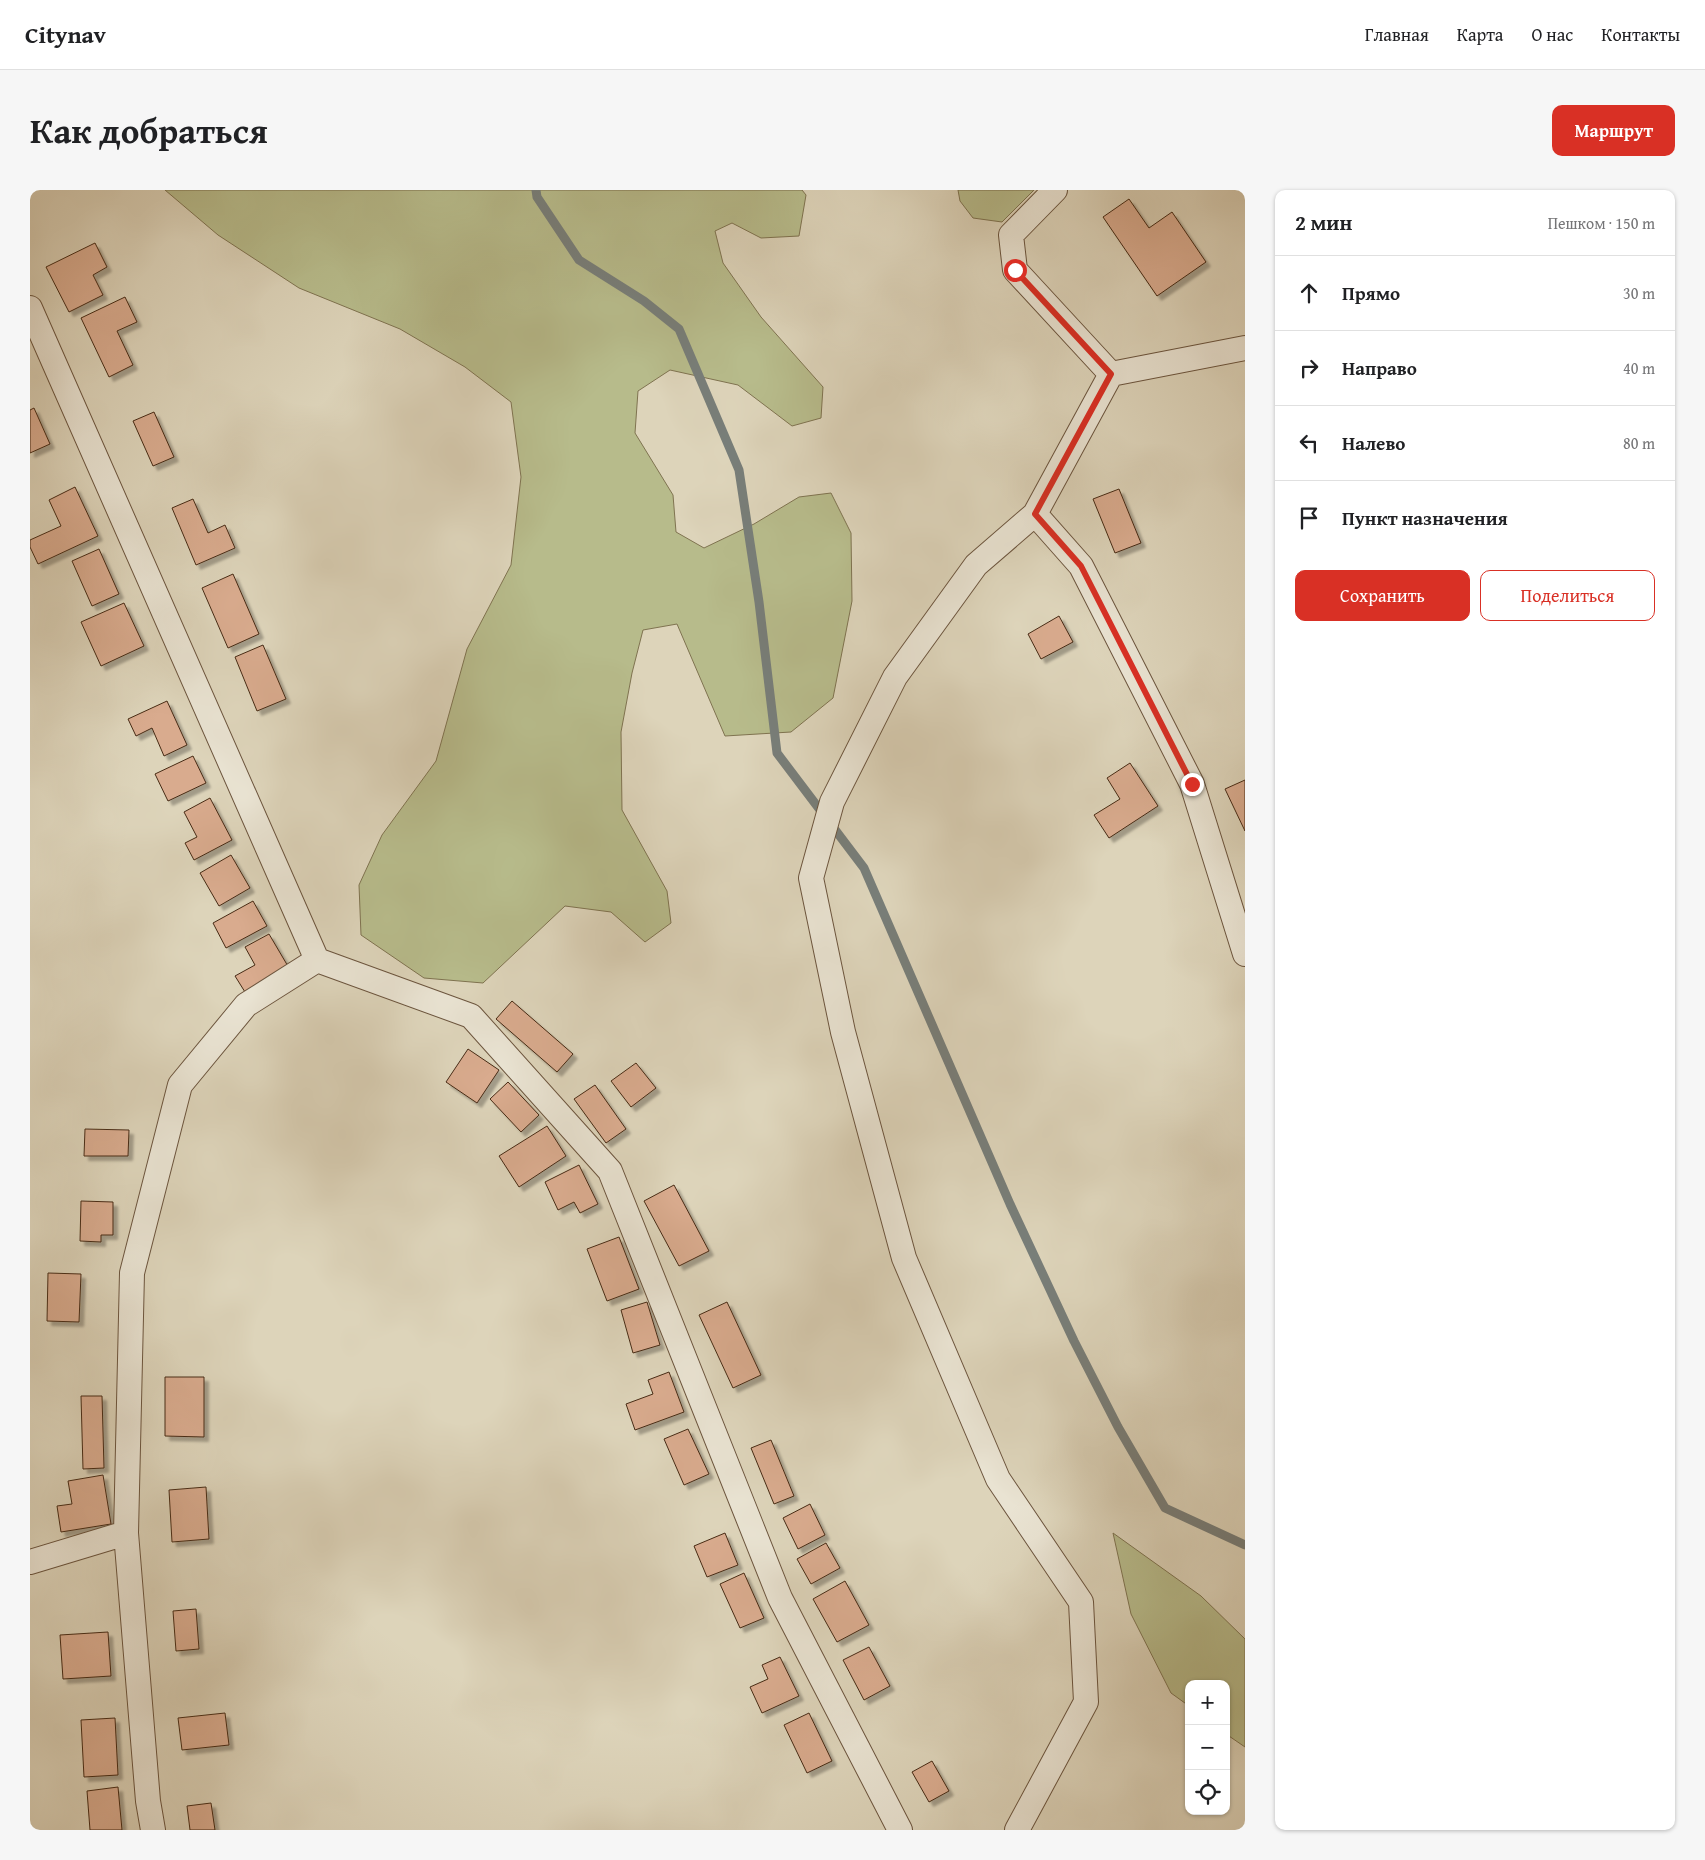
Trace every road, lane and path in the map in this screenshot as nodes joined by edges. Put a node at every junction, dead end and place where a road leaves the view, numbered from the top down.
1 (1055, 190) edge
2 (30, 308) edge
3 (1245, 348) edge
4 (1111, 374) junction
5 (1035, 514) junction
6 (1245, 954) edge
7 (317, 960) junction
8 (126, 1533) junction
9 (30, 1562) edge
10 (153, 1830) edge
11 (900, 1830) edge
12 (1017, 1830) edge

1 - 4 street
2 - 7 street
3 - 4 street
4 - 5 street
5 - 6 street
5 - 12 street
7 - 8 street
7 - 11 street
8 - 9 street
8 - 10 street

